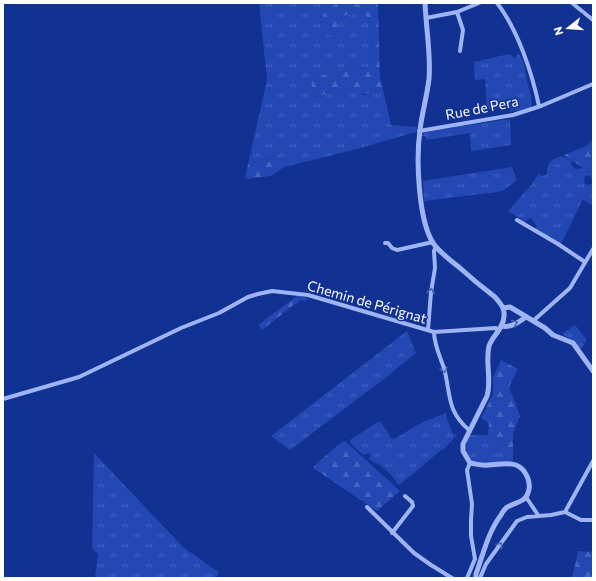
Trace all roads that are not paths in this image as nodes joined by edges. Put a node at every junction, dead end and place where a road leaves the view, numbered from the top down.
1 (425, 3) edge
2 (480, 3) edge
3 (497, 3) edge
4 (572, 3) edge
5 (458, 12) junction
6 (426, 18) junction
7 (593, 20) edge
8 (460, 51) dead end
9 (593, 84) edge
10 (539, 106) junction
11 (419, 131) junction
12 (517, 220) dead end
13 (385, 243) dead end
14 (435, 245) junction
15 (593, 249) edge
16 (585, 262) junction
17 (503, 308) junction
18 (526, 317) junction
19 (533, 321) junction
20 (502, 326) junction
21 (428, 330) junction
22 (434, 332) junction
23 (498, 332) junction
24 (593, 371) edge
25 (3, 399) edge
26 (469, 430) junction
27 (593, 461) edge
28 (470, 463) junction
29 (405, 496) dead end
30 (526, 497) junction
31 (367, 507) dead end
32 (565, 512) junction
33 (538, 515) junction
34 (593, 520) edge
35 (392, 533) junction
36 (452, 578) edge
37 (467, 578) edge
38 (476, 578) edge
39 (480, 578) edge

1 - 6 street
2 - 5 street
3 - 10 street
4 - 7 street
5 - 6 street
5 - 8 street
6 - 11 street
9 - 10 street, Rue de Pera
10 - 11 street, Rue de Pera
11 - 14 street
12 - 16 street
13 - 14 street
14 - 17 street
21 -> 14 street
15 - 16 street
16 - 19 street
17 - 18 street
17 - 20 street
18 - 19 street
20 -> 18 street
19 - 24 street
20 - 23 street
21 - 22 street, Chemin de Pérignat
21 - 25 street, Chemin de Pérignat
22 - 23 street, Chemin de Pérignat
22 -> 26 street
23 - 26 street
26 - 28 street
27 - 32 street
28 - 30 street
28 - 37 street
29 - 35 street
30 - 33 street
30 - 38 street
31 - 35 street
32 - 33 street
32 - 34 street
39 -> 33 street
35 - 36 street

